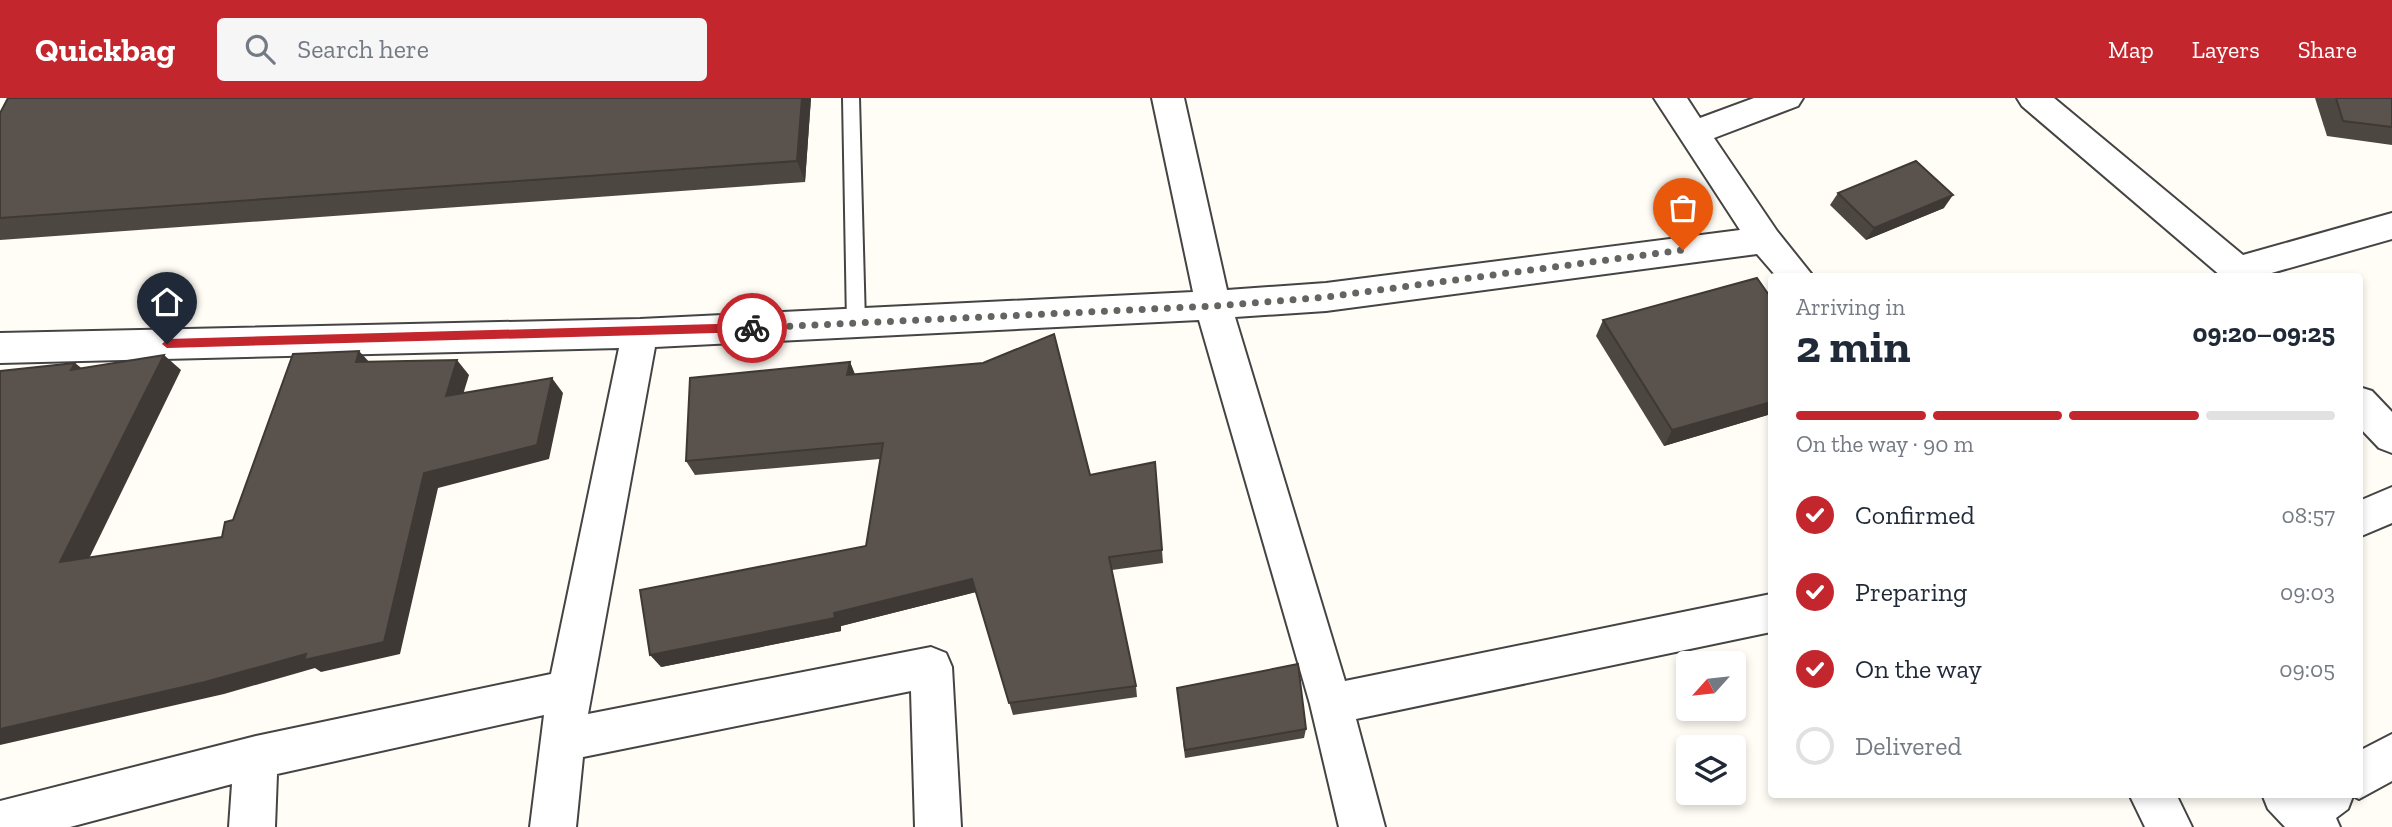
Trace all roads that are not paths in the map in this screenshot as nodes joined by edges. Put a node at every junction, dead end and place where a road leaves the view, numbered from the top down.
1 (850, 98) edge
2 (1168, 98) edge
3 (1670, 98) edge
4 (1787, 98) edge
5 (2033, 98) edge
6 (1693, 133) junction
7 (2392, 226) edge
8 (1765, 240) junction
9 (1793, 273) edge
10 (2238, 273) edge
11 (2242, 273) edge
12 (1213, 306) junction
13 (856, 323) junction
14 (640, 333) junction
15 (0, 348) edge
16 (2363, 406) edge
17 (2392, 437) edge
18 (2392, 504) edge
19 (2363, 518) edge
20 (1768, 614) edge
21 (569, 690) junction
22 (1331, 704) junction
23 (562, 740) junction
24 (2392, 755) edge
25 (256, 757) junction
26 (2363, 774) edge
27 (2153, 798) edge
28 (0, 823) edge
29 (252, 827) edge
30 (553, 827) edge
31 (938, 827) edge
32 (1362, 827) edge
33 (2169, 827) edge

1 - 13 lane
2 - 12 street
3 - 6 street
4 - 6 street
5 - 10 street
6 - 8 street
7 - 11 street
8 - 9 street
8 - 12 street
12 - 13 street
12 - 22 street
13 - 14 street
14 - 15 street
14 - 21 street
16 - 17 street
18 - 19 street
20 - 22 street
21 - 23 street
21 - 25 street
22 - 32 street
23 - 30 street
23 - 31 street
24 - 26 street
25 - 28 street
25 - 29 street
27 - 33 street

